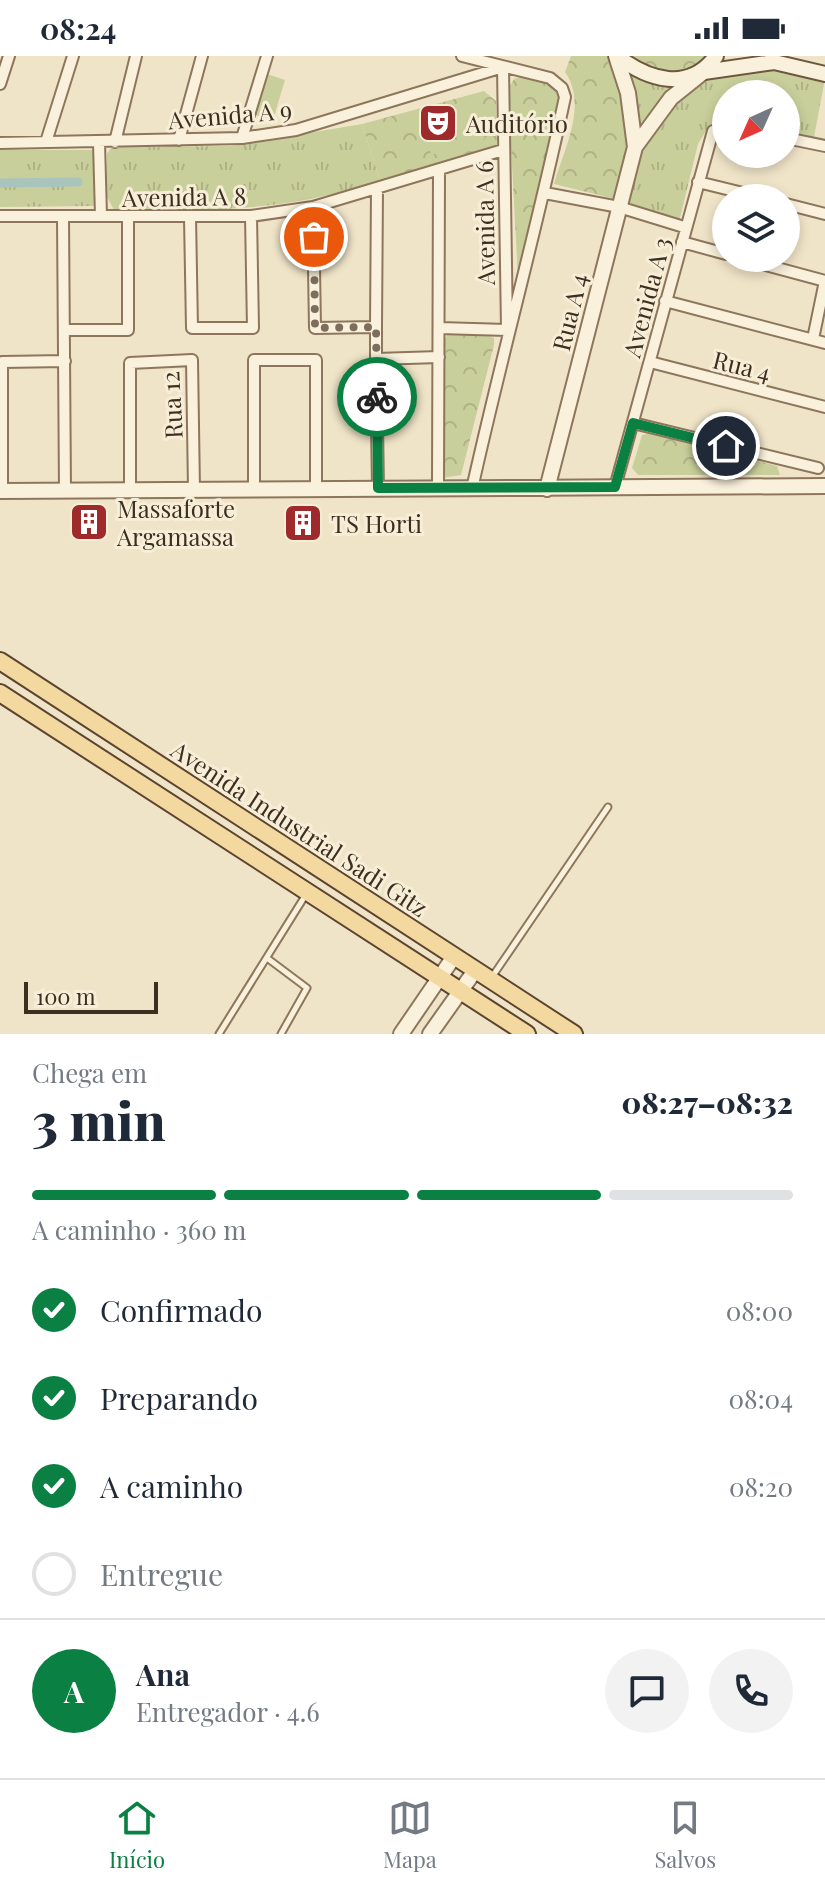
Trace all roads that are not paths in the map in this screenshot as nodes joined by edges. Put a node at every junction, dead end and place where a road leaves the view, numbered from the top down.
1 (9, 56) edge
2 (73, 56) edge
3 (136, 56) edge
4 (202, 56) edge
5 (267, 56) edge
6 (462, 56) edge
7 (616, 56) edge
8 (716, 56) edge
9 (503, 67) junction
10 (704, 72) junction
11 (825, 74) edge
12 (0, 84) edge
13 (712, 134) edge
14 (242, 138) junction
15 (179, 140) junction
16 (800, 141) edge
17 (46, 142) junction
18 (115, 142) junction
19 (0, 143) edge
20 (99, 143) junction
21 (825, 146) edge
22 (635, 147) junction
23 (503, 150) junction
24 (439, 172) junction
25 (698, 182) junction
26 (712, 185) edge
27 (377, 189) junction
28 (545, 193) junction
29 (313, 207) junction
30 (619, 207) junction
31 (800, 208) edge
32 (825, 214) edge
33 (0, 216) edge
34 (101, 216) junction
35 (251, 216) junction
36 (63, 217) junction
37 (128, 217) junction
38 (190, 217) junction
39 (684, 227) junction
40 (682, 242) junction
41 (712, 250) edge
42 (792, 272) edge
43 (825, 281) edge
44 (665, 301) junction
45 (376, 327) junction
46 (440, 328) junction
47 (64, 330) junction
48 (507, 330) junction
49 (813, 339) junction
50 (825, 343) edge
51 (439, 357) junction
52 (376, 359) junction
53 (65, 361) junction
54 (650, 362) junction
55 (825, 407) edge
56 (633, 423) junction
57 (822, 466) edge
58 (821, 486) edge
59 (615, 487) junction
60 (316, 488) junction
61 (378, 488) junction
62 (438, 488) junction
63 (254, 489) junction
64 (472, 489) junction
65 (547, 489) junction
66 (194, 490) junction
67 (1, 491) edge
68 (65, 491) junction
69 (130, 491) junction
70 (0, 661) edge
71 (0, 693) edge
72 (608, 807) dead end
73 (307, 891) junction
74 (267, 958) junction
75 (453, 958) junction
76 (474, 972) junction
77 (441, 977) junction
78 (489, 981) junction
79 (461, 991) junction
80 (219, 1034) edge
81 (281, 1034) edge
82 (401, 1034) edge
83 (430, 1034) edge
84 (527, 1034) edge
85 (574, 1034) edge

1 - 12 street
2 - 17 street
3 - 18 street
4 - 15 street
5 - 14 street
6 - 9 street
7 - 10 street
7 - 22 street, Rua A 4
8 - 10 street, Rua A 4
9 - 14 street, Avenida A 9
9 - 23 street, Avenida A 6
9 - 28 street
10 - 11 street
10 - 22 street, Rua A 4
13 - 25 street, Avenida A 3
14 - 15 street, Avenida A 9
15 - 18 street, Avenida A 9
16 - 21 street
17 - 19 street, Avenida A 9
17 - 20 street, Avenida A 9
18 - 20 street, Avenida A 9
20 - 34 street
22 - 30 street, Rua A 4
23 - 24 street, Avenida A 8
23 - 48 street, Avenida A 6
24 - 27 street, Avenida A 8
24 - 46 street
25 - 26 street
25 - 39 street, Avenida A 3
27 - 29 street, Avenida A 8
27 - 45 street
28 - 30 street
28 - 48 street
29 - 35 street, Avenida A 8
29 - 45 street
30 - 39 street
30 - 65 street, Rua A 4
31 - 32 street
33 - 36 street, Avenida A 8
34 - 36 street, Avenida A 8
34 - 37 street, Avenida A 8
35 - 38 street, Avenida A 8
35 - 38 street
36 - 47 street
37 - 38 street, Avenida A 8
37 - 47 street
39 - 40 street, Avenida A 3
40 - 41 street
40 - 44 street, Avenida A 3
42 - 43 street
43 - 49 street
44 - 49 street
44 - 54 street, Avenida A 3
45 - 52 street
46 - 48 street
46 - 51 street
47 - 53 street
48 - 64 street
49 - 50 street
51 - 52 street
51 - 62 street
52 - 61 street
53 - 67 street
53 - 68 street
54 - 55 street, Rua 4
54 - 56 street, Avenida A 3
56 - 57 street
56 - 59 street, Avenida A 3
57 - 58 street
58 - 59 street
59 - 65 street
60 - 61 street
60 - 63 street
60 - 63 street
61 - 62 street
62 - 64 street
63 - 66 street
64 - 65 street
66 - 69 street
66 - 69 street, Rua 12
67 - 68 street
68 - 69 street
70 - 75 main road, Avenida Industrial Sadi Gitz
71 - 73 main road, Avenida Industrial Sadi Gitz
72 - 78 lane
73 - 74 lane
73 - 77 main road, Avenida Industrial Sadi Gitz
74 - 80 lane
74 - 81 lane
75 - 76 main road, Avenida Industrial Sadi Gitz
75 - 77 street
76 - 78 main road, Avenida Industrial Sadi Gitz
76 - 79 street
77 - 79 main road, Avenida Industrial Sadi Gitz
77 - 82 street
78 - 85 main road, Avenida Industrial Sadi Gitz
79 - 83 street
79 - 84 main road, Avenida Industrial Sadi Gitz

